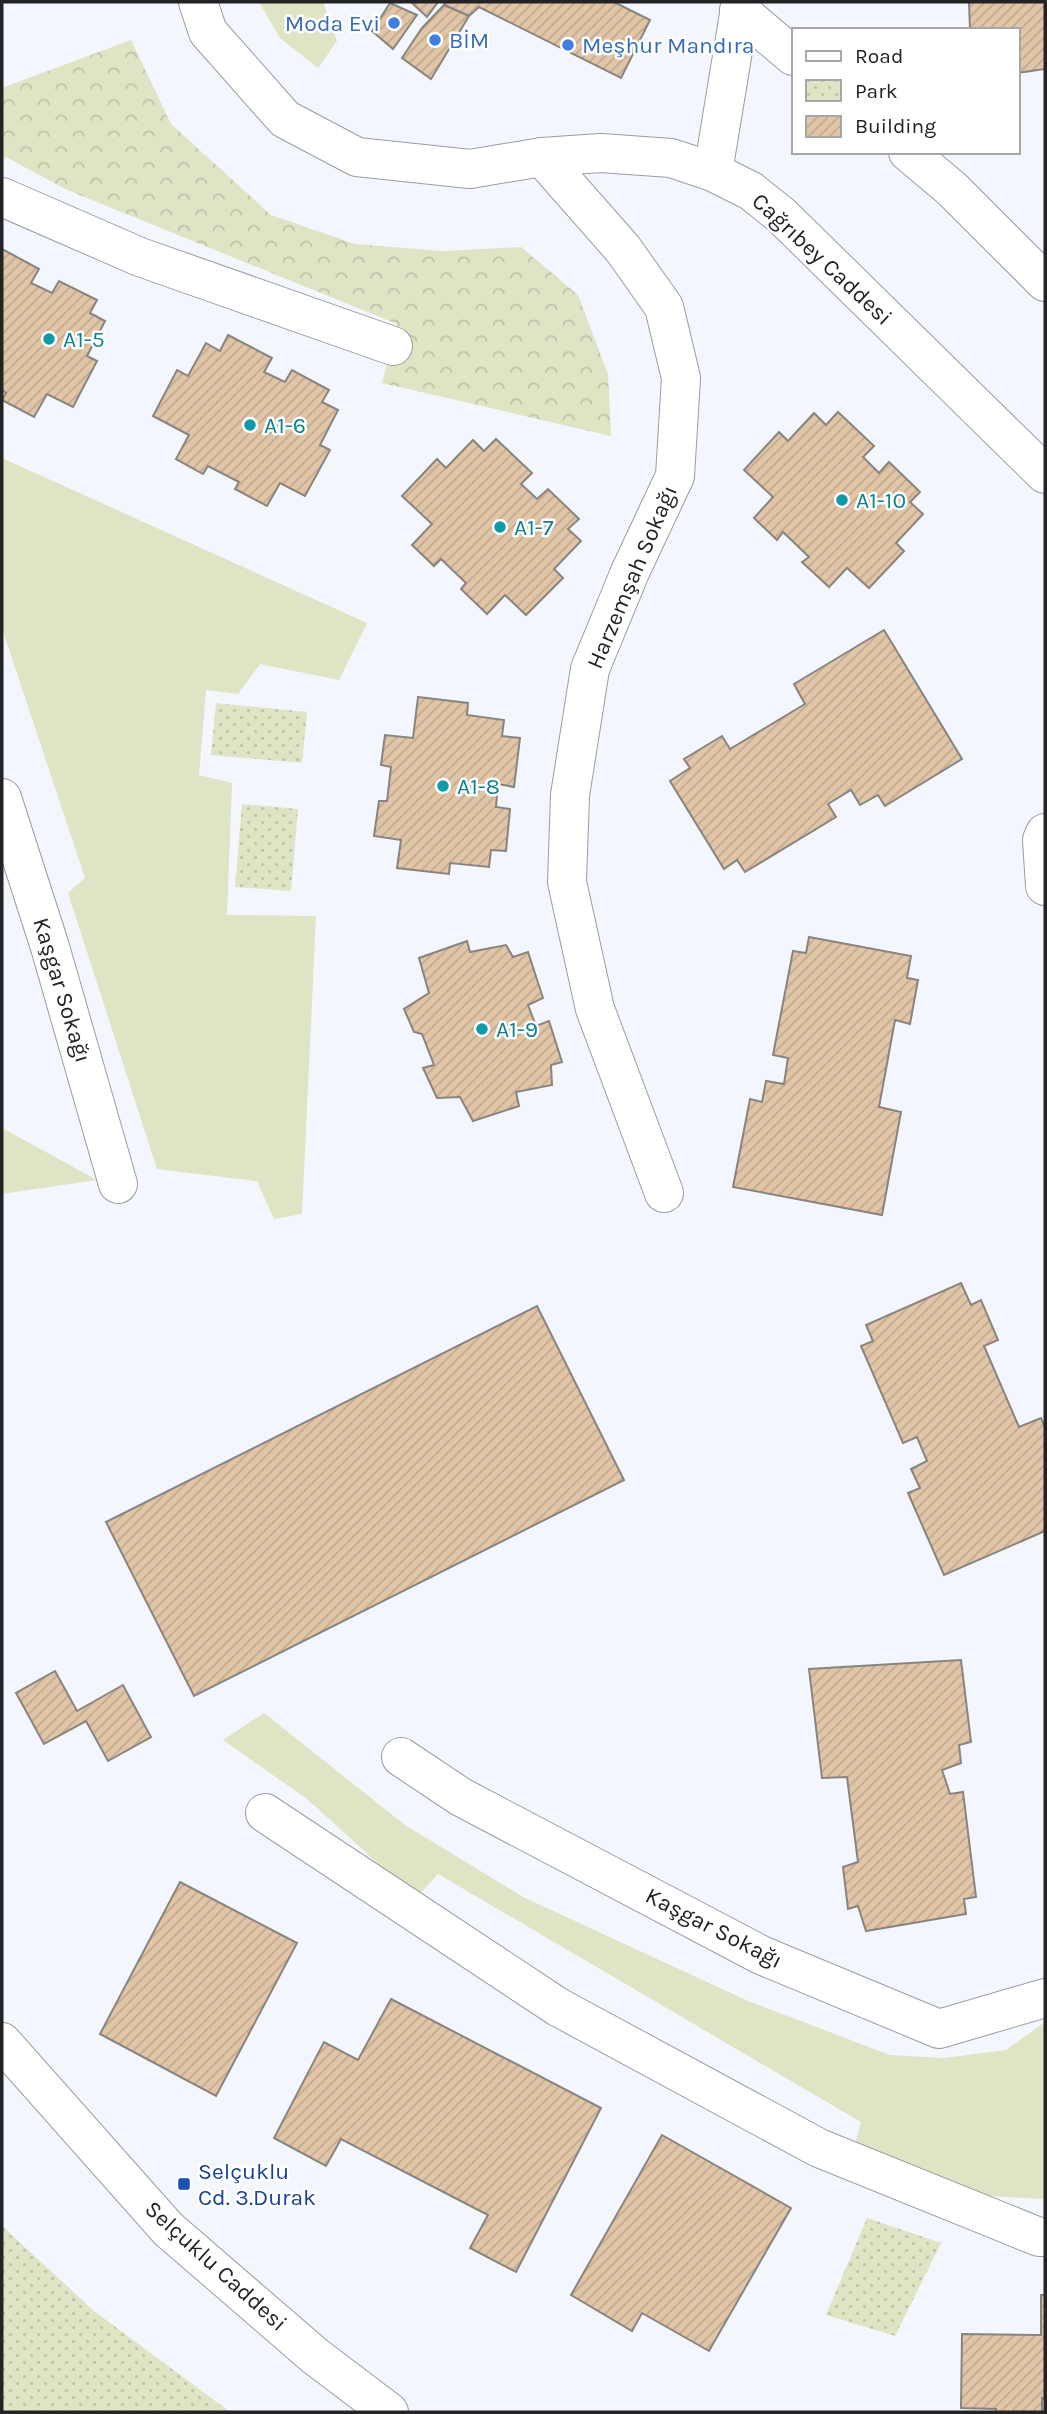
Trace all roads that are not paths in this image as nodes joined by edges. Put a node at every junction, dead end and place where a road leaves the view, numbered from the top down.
1 (198, 2) edge
2 (740, 6) edge
3 (792, 55) edge
4 (910, 154) edge
5 (542, 157) junction
6 (713, 172) junction
7 (2, 197) edge
8 (1045, 282) edge
9 (393, 346) dead end
10 (1045, 474) edge
11 (2, 798) edge
12 (1045, 833) edge
13 (1045, 886) edge
14 (118, 1184) dead end
15 (664, 1193) dead end
16 (401, 1757) dead end
17 (265, 1813) dead end
18 (1045, 1998) edge
19 (2, 2042) edge
20 (1045, 2237) edge
21 (389, 2412) edge

1 - 5 street, Cağrıbey Caddesi
2 - 3 street
2 - 6 street
4 - 8 street
5 - 6 street, Cağrıbey Caddesi
5 - 15 street, Harzemşah Sokağı
6 - 10 street, Cağrıbey Caddesi
7 - 9 street
11 - 14 street, Kaşgar Sokağı
12 - 13 street
16 - 18 street, Kaşgar Sokağı
17 - 20 street
19 - 21 street, Selçuklu Caddesi

